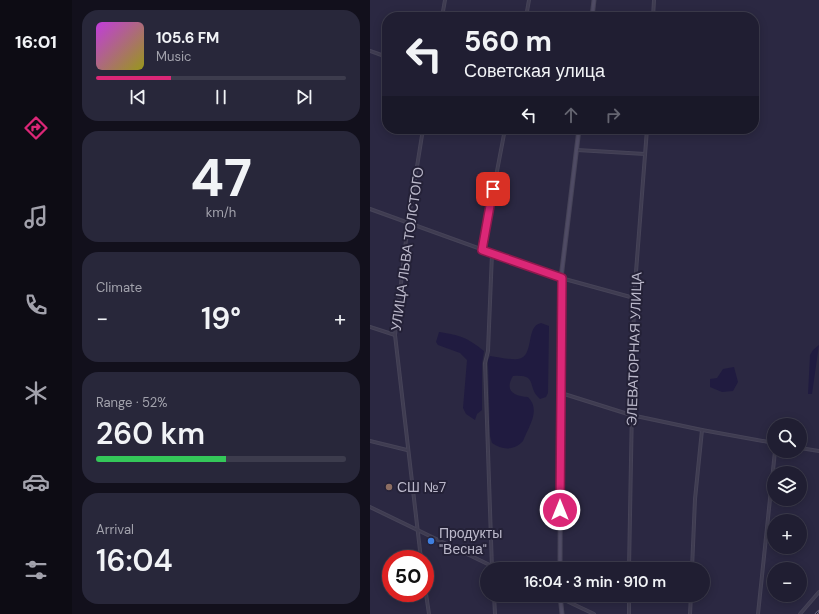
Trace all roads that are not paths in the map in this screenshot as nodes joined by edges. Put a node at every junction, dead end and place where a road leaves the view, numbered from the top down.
1 (445, 0) edge
2 (529, 0) edge
3 (594, 0) edge
4 (654, 0) edge
5 (443, 12) edge
6 (527, 12) edge
7 (593, 12) edge
8 (653, 12) edge
9 (370, 51) edge
10 (382, 55) edge
11 (422, 134) edge
12 (503, 134) edge
13 (578, 134) edge
14 (647, 134) edge
15 (576, 150) junction
16 (646, 154) junction
17 (370, 209) edge
18 (408, 223) junction
19 (482, 250) junction
20 (492, 253) junction
21 (562, 278) junction
22 (634, 298) junction
23 (370, 327) edge
24 (395, 335) junction
25 (560, 392) junction
26 (631, 415) junction
27 (702, 430) junction
28 (370, 442) edge
29 (767, 442) edge
30 (807, 449) edge
31 (407, 450) junction
32 (819, 451) edge
33 (774, 458) edge
34 (370, 507) edge
35 (417, 531) junction
36 (420, 550) edge
37 (482, 562) edge
38 (492, 562) edge
39 (560, 562) edge
40 (629, 562) edge
41 (692, 562) edge
42 (819, 592) edge
43 (427, 602) edge
44 (494, 602) edge
45 (561, 602) edge
46 (571, 602) edge
47 (629, 602) edge
48 (691, 602) edge
49 (429, 614) edge
50 (495, 614) edge
51 (562, 614) edge
52 (594, 614) edge
53 (629, 614) edge
54 (690, 614) edge
55 (758, 614) edge
56 (800, 614) edge

1 - 5 street
2 - 6 street
3 - 7 main road
4 - 8 street
9 - 10 street
11 - 18 street, УЛИЦА ЛЬВА ТОЛСТОГО
12 - 19 street
13 - 15 main road
14 - 16 street, ЭЛЕВАТОРНАЯ УЛИЦА
15 - 16 street
15 - 21 main road
16 - 22 street, ЭЛЕВАТОРНАЯ УЛИЦА
17 - 18 street
18 - 19 street
18 - 24 street, УЛИЦА ЛЬВА ТОЛСТОГО
19 - 20 street
20 - 21 street
20 - 38 street
21 - 22 street
21 - 25 main road
22 - 26 street, ЭЛЕВАТОРНАЯ УЛИЦА
23 - 24 street
24 - 31 street, УЛИЦА ЛЬВА ТОЛСТОГО
25 - 26 street
25 - 39 main road
26 - 27 street
26 - 40 street, ЭЛЕВАТОРНАЯ УЛИЦА
27 - 29 street
27 - 41 street
28 - 31 street
30 - 32 street
31 - 35 street, УЛИЦА ЛЬВА ТОЛСТОГО
33 - 55 street
34 - 35 street
35 - 36 street, УЛИЦА ЛЬВА ТОЛСТОГО
35 - 37 street
42 - 56 street
43 - 49 street
44 - 50 street
45 - 51 main road
46 - 52 street
47 - 53 street
48 - 54 street

